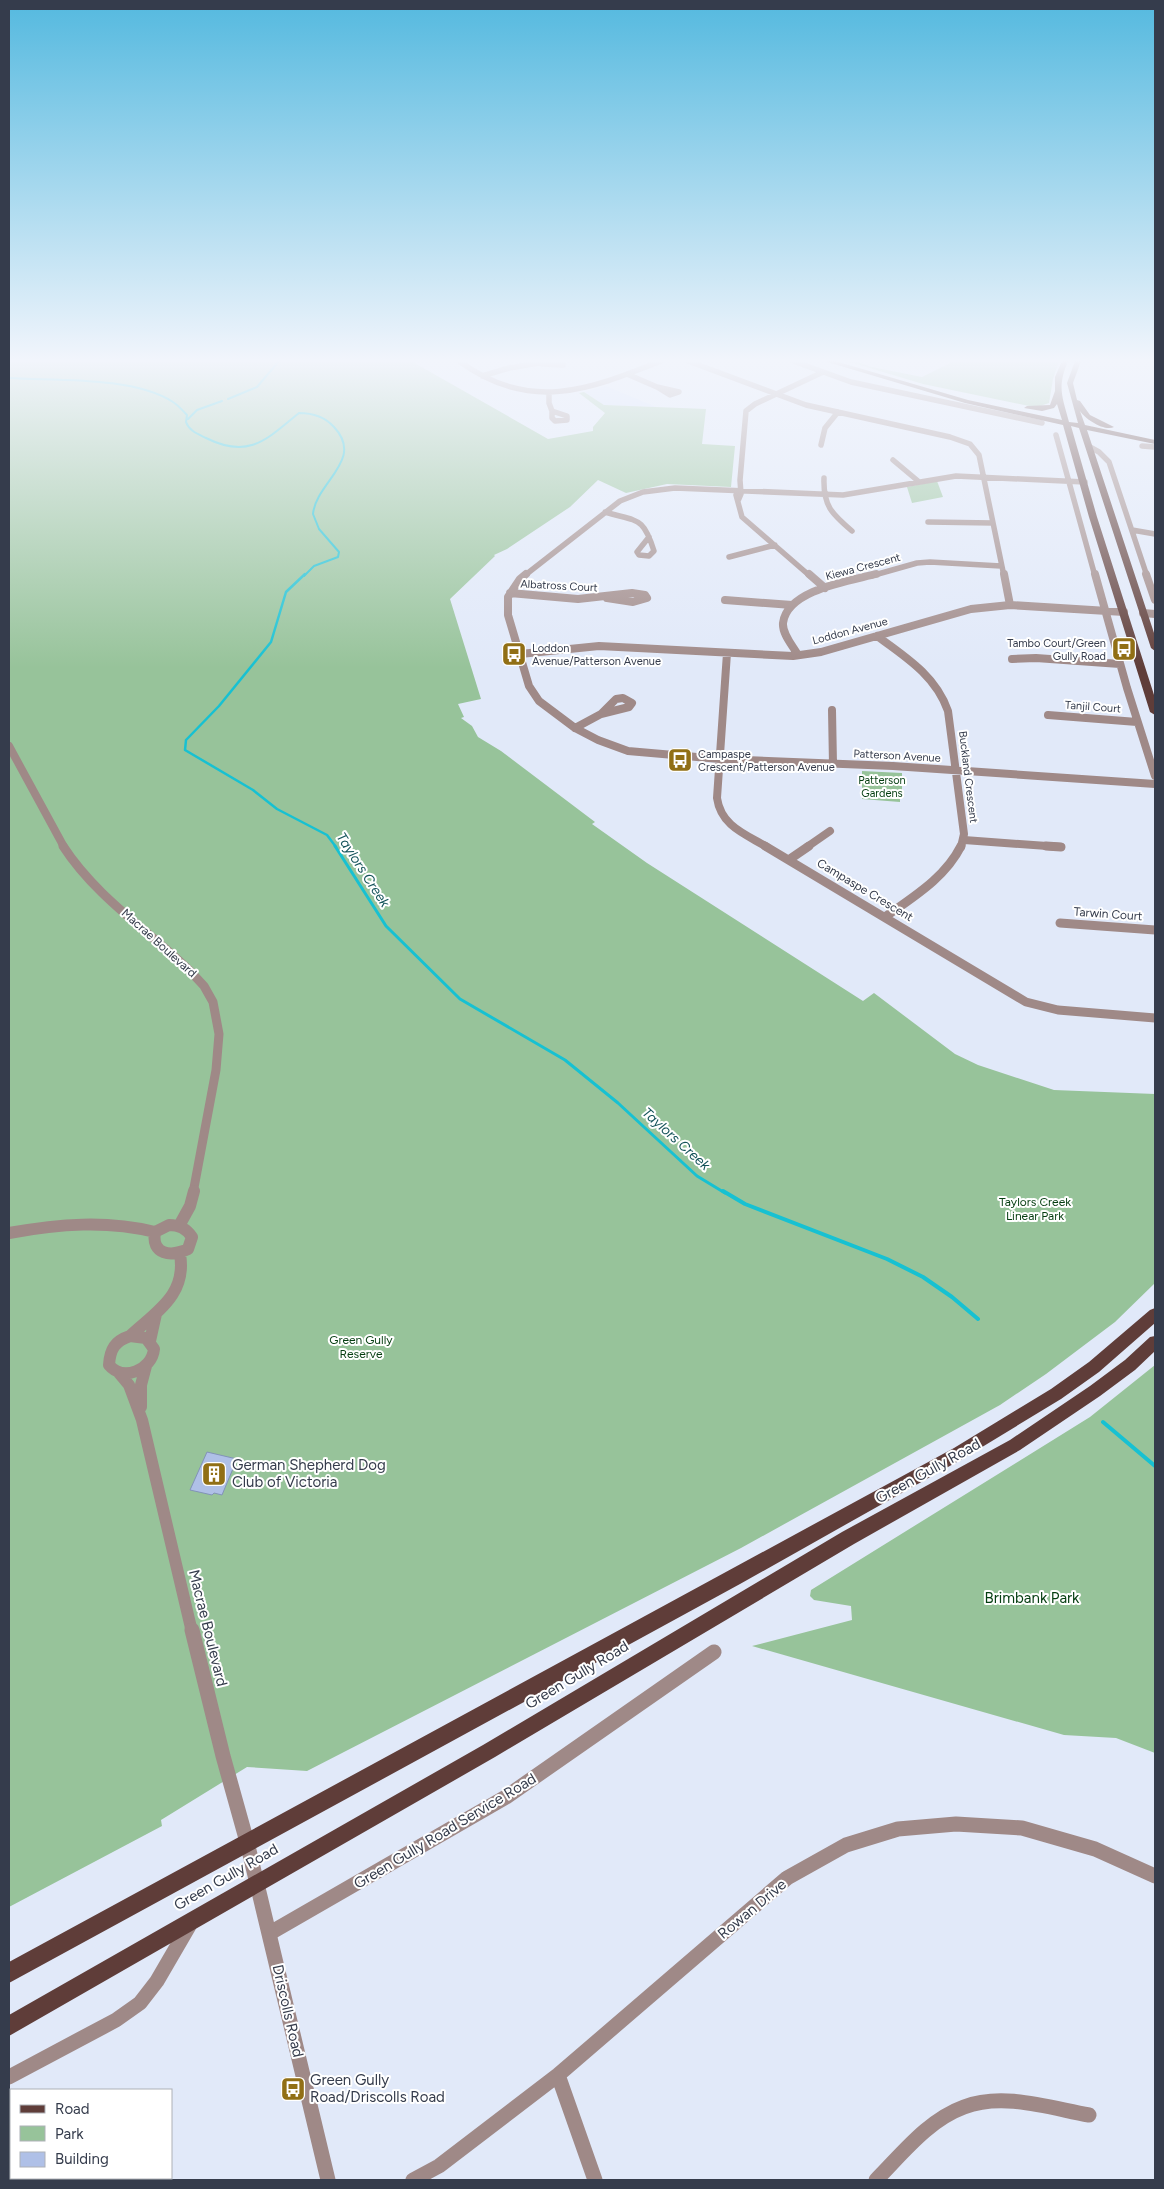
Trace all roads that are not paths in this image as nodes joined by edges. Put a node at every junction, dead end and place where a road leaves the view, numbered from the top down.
1 (741, 463) edge
2 (897, 463) edge
3 (980, 463) edge
4 (1065, 463) edge
5 (1079, 463) edge
6 (1100, 463) edge
7 (1108, 463) edge
8 (983, 477) junction
9 (824, 478) dead end
10 (918, 481) junction
11 (1070, 481) junction
12 (1085, 482) junction
13 (739, 491) junction
14 (824, 495) junction
15 (606, 512) junction
16 (928, 522) dead end
17 (993, 523) junction
18 (1132, 530) junction
19 (852, 531) dead end
20 (1155, 534) edge
21 (649, 538) dead end
22 (775, 545) junction
23 (729, 557) dead end
24 (1001, 566) junction
25 (825, 588) junction
26 (510, 593) junction
27 (607, 598) dead end
28 (726, 600) dead end
29 (1155, 600) edge
30 (792, 605) junction
31 (1010, 605) junction
32 (1106, 610) junction
33 (1124, 612) junction
34 (1143, 613) junction
35 (1155, 614) edge
36 (877, 636) junction
37 (1155, 648) edge
38 (727, 653) junction
39 (520, 654) junction
40 (798, 655) junction
41 (1012, 659) dead end
42 (1120, 664) junction
43 (832, 710) dead end
44 (1155, 712) edge
45 (601, 714) dead end
46 (1048, 715) dead end
47 (1137, 722) junction
48 (575, 728) junction
49 (9, 746) edge
50 (720, 759) junction
51 (833, 764) junction
52 (955, 771) junction
53 (1155, 776) edge
54 (1155, 784) edge
55 (830, 831) dead end
56 (964, 840) junction
57 (1061, 848) dead end
58 (790, 859) junction
59 (885, 917) junction
60 (1060, 923) dead end
61 (1155, 930) edge
62 (1155, 1018) edge
63 (179, 1226) junction
64 (156, 1232) junction
65 (9, 1233) edge
66 (180, 1254) junction
67 (156, 1314) junction
68 (1155, 1314) edge
69 (130, 1336) junction
70 (150, 1341) junction
71 (1155, 1342) edge
72 (146, 1366) junction
73 (119, 1373) junction
74 (142, 1420) junction
75 (714, 1652) dead end
76 (247, 1842) junction
77 (1155, 1876) edge
78 (258, 1882) junction
79 (192, 1920) junction
80 (270, 1933) junction
81 (9, 1973) edge
82 (9, 2026) edge
83 (558, 2075) junction
84 (9, 2078) edge
85 (1089, 2115) dead end
86 (328, 2180) edge
87 (414, 2180) edge
88 (595, 2180) edge
89 (876, 2180) edge

1 - 13 street
2 - 10 street
3 - 8 street
4 - 11 street
5 - 12 main road
6 - 34 main road
7 - 18 street
8 - 10 street
8 - 11 street
8 - 17 street
9 - 14 street
10 - 14 street
11 - 12 street
11 - 32 street
12 - 33 main road
13 - 14 street
13 - 15 street
13 - 22 street
14 - 19 street
15 - 21 street
15 - 26 street
16 - 17 street
17 - 24 street
18 - 20 street
18 - 29 street
22 - 23 street
22 - 25 street
24 - 25 street, Kiewa Crescent
24 - 31 street
25 - 30 street, Kiewa Crescent
26 - 27 street, Albatross Court
26 - 39 street, Patterson Avenue
28 - 30 street
30 - 40 street
31 - 32 street, Loddon Avenue
31 - 36 street, Loddon Avenue
32 - 33 street, Loddon Avenue
32 - 42 street
33 - 34 main road
33 - 44 main road
34 - 35 street
34 - 37 main road
36 - 40 street, Loddon Avenue
36 - 52 street, Buckland Crescent
38 - 39 street, Loddon Avenue
38 - 40 street, Loddon Avenue
38 - 50 street, Campaspe Crescent
39 - 48 street, Patterson Avenue
41 - 42 street
42 - 47 street
43 - 51 street
45 - 48 street
46 - 47 street, Tanjil Court
47 - 53 street
48 - 50 street, Patterson Avenue
49 - 63 street, Macrae Boulevard
50 - 51 street, Patterson Avenue
50 - 58 street, Campaspe Crescent
51 - 52 street, Patterson Avenue
52 - 54 street, Patterson Avenue
52 - 56 street, Buckland Crescent
55 - 58 street
56 - 57 street
56 - 59 street, Buckland Crescent
58 - 59 street, Campaspe Crescent
59 - 62 street, Campaspe Crescent
60 - 61 street, Tarwin Court
63 - 64 street
63 - 66 street
64 - 65 street
64 - 66 street
66 - 67 street
67 - 69 street
67 - 70 street
68 - 76 main road, Green Gully Road
69 - 70 street
69 - 73 street
70 - 72 street
71 - 78 main road, Green Gully Road
72 - 73 street
72 - 74 street, Macrae Boulevard
73 - 74 street, Macrae Boulevard
74 - 76 street, Macrae Boulevard
75 - 80 street, Green Gully Road Service Road
76 - 78 street, Driscolls Road
76 - 81 main road, Green Gully Road
77 - 83 street, Rowan Drive
78 - 79 main road, Green Gully Road
78 - 80 street, Driscolls Road
79 - 82 main road, Green Gully Road
79 - 84 street
80 - 86 street, Driscolls Road
83 - 87 street, Rowan Drive
83 - 88 street
85 - 89 street

